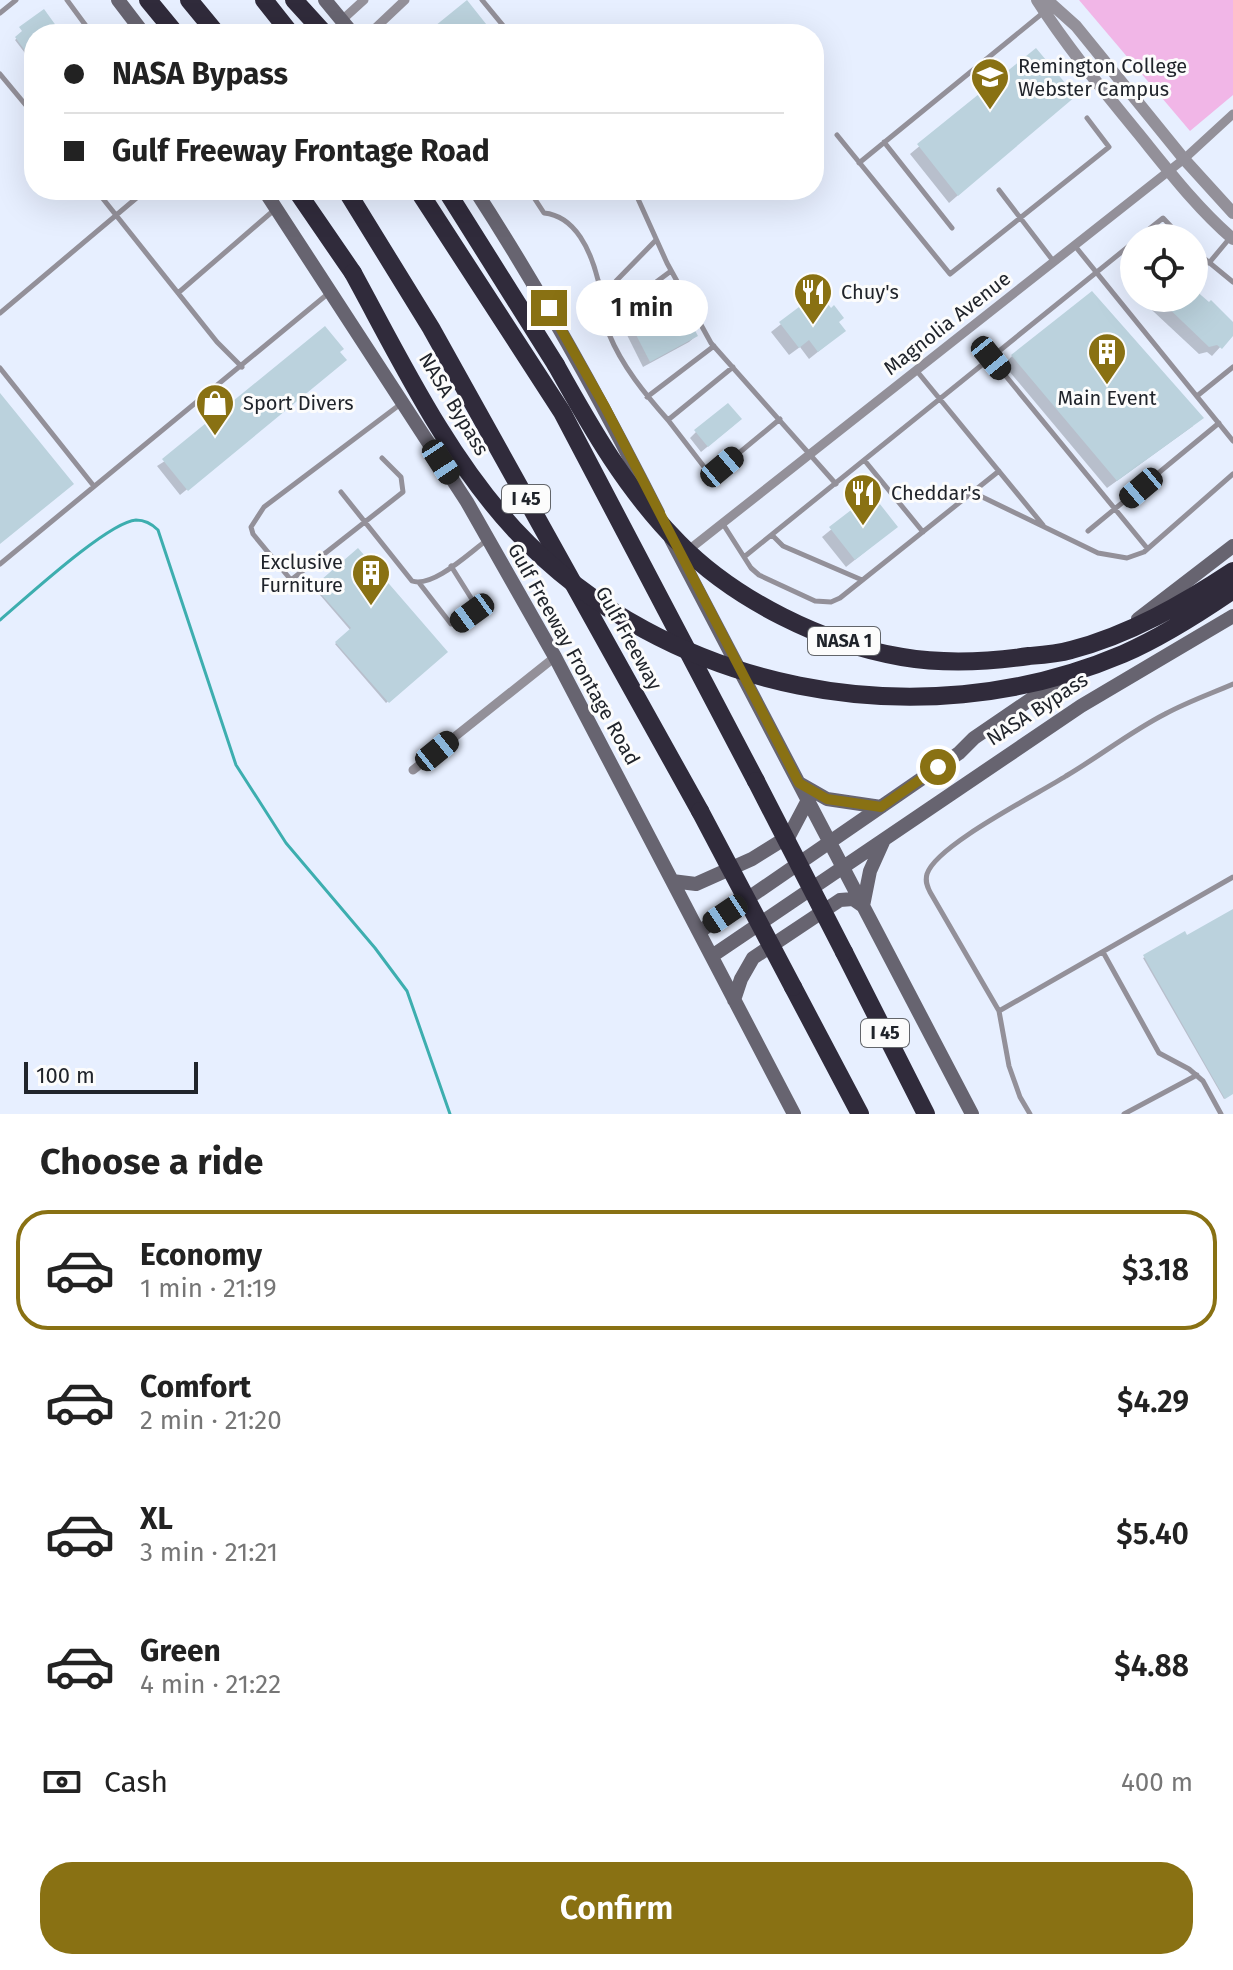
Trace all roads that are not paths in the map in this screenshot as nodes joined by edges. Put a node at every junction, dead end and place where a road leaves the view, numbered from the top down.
1 (16, 0) edge
2 (67, 0) edge
3 (118, 0) edge
4 (148, 0) edge
5 (189, 0) edge
6 (264, 0) edge
7 (294, 0) edge
8 (325, 0) edge
9 (364, 0) edge
10 (405, 0) edge
11 (482, 0) edge
12 (1043, 4) edge
13 (0, 13) edge
14 (342, 20) junction
15 (85, 24) edge
16 (136, 24) edge
17 (168, 24) edge
18 (209, 24) edge
19 (283, 24) edge
20 (316, 24) edge
21 (345, 24) edge
22 (380, 24) edge
23 (502, 24) edge
24 (0, 74) edge
25 (24, 103) edge
26 (1233, 114) edge
27 (1087, 118) dead end
28 (837, 135) dead end
29 (884, 142) junction
30 (1184, 159) junction
31 (859, 163) junction
32 (1169, 171) junction
33 (999, 190) dead end
34 (103, 200) edge
35 (134, 200) edge
36 (271, 200) edge
37 (303, 200) edge
38 (352, 200) edge
39 (424, 200) edge
40 (452, 200) edge
41 (481, 200) edge
42 (536, 200) edge
43 (638, 200) edge
44 (277, 208) junction
45 (1233, 213) edge
46 (115, 216) junction
47 (1020, 218) junction
48 (952, 228) dead end
49 (1232, 238) edge
50 (656, 240) junction
51 (1074, 245) junction
52 (1120, 254) edge
53 (1054, 262) junction
54 (1209, 263) joint
55 (671, 271) junction
56 (1097, 273) junction
57 (616, 281) dead end
58 (1233, 282) edge
59 (331, 291) junction
60 (178, 293) junction
61 (0, 313) edge
62 (605, 320) junction
63 (714, 346) junction
64 (991, 358) junction
65 (242, 367) junction
66 (733, 367) junction
67 (1233, 367) edge
68 (0, 368) edge
69 (916, 370) junction
70 (1197, 396) junction
71 (647, 397) junction
72 (940, 400) junction
73 (402, 402) junction
74 (780, 419) junction
75 (668, 420) junction
76 (1219, 423) junction
77 (1233, 441) edge
78 (811, 453) junction
79 (382, 458) dead end
80 (865, 461) junction
81 (999, 471) junction
82 (1233, 474) edge
83 (836, 484) junction
84 (93, 485) junction
85 (341, 492) dead end
86 (972, 492) junction
87 (1115, 509) junction
88 (365, 522) junction
89 (722, 523) junction
90 (1046, 528) junction
91 (1088, 531) dead end
92 (923, 532) junction
93 (772, 535) junction
94 (488, 539) junction
95 (1233, 546) edge
96 (1147, 548) junction
97 (680, 556) junction
98 (744, 557) junction
99 (0, 564) edge
100 (451, 566) junction
101 (1233, 571) edge
102 (862, 580) junction
103 (420, 584) junction
104 (1233, 590) edge
105 (1233, 616) edge
106 (555, 657) junction
107 (1233, 684) edge
108 (413, 770) dead end
109 (799, 783) junction
110 (808, 800) junction
111 (881, 807) junction
112 (884, 839) junction
113 (830, 842) junction
114 (843, 867) junction
115 (1233, 877) edge
116 (672, 881) junction
117 (863, 906) junction
118 (699, 932) junction
119 (1103, 952) junction
120 (712, 956) junction
121 (734, 1000) junction
122 (999, 1011) junction
123 (1197, 1075) junction
124 (794, 1114) edge
125 (860, 1114) edge
126 (926, 1114) edge
127 (972, 1114) edge
128 (1030, 1114) edge
129 (1124, 1114) edge
130 (1221, 1114) edge

1 - 13 lane
2 - 15 lane
3 - 16 main road
4 - 17 highway
5 - 18 highway
6 - 19 highway
7 - 20 highway
8 - 14 main road
9 - 14 street
10 - 22 street
11 - 23 lane
12 - 29 lane
12 - 30 street
12 - 32 street
14 - 21 main road
24 - 25 lane
26 - 30 street, Magnolia Avenue
27 - 47 lane
28 - 31 lane
29 - 31 lane
29 - 48 lane
30 - 32 street, Magnolia Avenue
30 - 45 street
31 - 47 lane
32 - 49 street
32 - 51 street, Magnolia Avenue
33 - 47 lane
34 - 46 lane
35 - 46 lane
36 - 44 main road, Gulf Freeway Frontage Road
37 - 104 highway, NASA Bypass, bridge
38 - 125 highway, Gulf Freeway / I 45, bridge
39 - 126 highway, I 45, bridge
40 - 101 highway, NASA Bypass / NASA 1, bridge
41 - 97 main road
42 - 62 lane
43 - 50 lane
44 - 59 main road, Gulf Freeway Frontage Road
44 - 60 lane
46 - 60 lane
46 - 61 lane
47 - 53 lane
49 - 54 lane
50 - 55 lane
50 - 57 lane
51 - 53 street, Magnolia Avenue
51 - 56 lane
52 - 56 lane
53 - 69 street, Magnolia Avenue
54 - 58 lane
55 - 62 lane
55 - 63 lane
56 - 64 lane
56 - 70 lane
59 - 65 lane
59 - 73 main road, Gulf Freeway Frontage Road
60 - 65 lane
62 - 71 lane
63 - 66 lane
63 - 71 lane
64 - 72 lane
64 - 87 lane
65 - 84 lane
66 - 74 lane
66 - 75 lane
67 - 70 lane
68 - 84 lane
69 - 72 lane
69 - 78 street, Magnolia Avenue
70 - 76 lane
71 - 75 lane
72 - 80 lane
72 - 81 lane
73 - 88 lane
73 - 94 main road, Gulf Freeway Frontage Road
74 - 75 lane
74 - 78 lane
76 - 77 lane
76 - 87 lane
78 - 83 lane
78 - 89 street, Magnolia Avenue
79 - 88 lane
80 - 83 lane
80 - 92 lane
81 - 86 lane
81 - 90 lane
82 - 96 lane
83 - 93 lane
84 - 99 lane
85 - 88 lane
86 - 90 lane
86 - 92 lane
87 - 91 lane
87 - 96 lane
88 - 103 lane
89 - 97 street, Magnolia Avenue
89 - 98 lane
90 - 96 lane
92 - 102 lane
93 - 98 lane
93 - 102 lane
94 - 100 lane
94 - 106 main road, Gulf Freeway Frontage Road
95 - 111 main road, NASA Bypass
97 - 109 main road
98 - 102 lane
100 - 103 lane
100 - 103 lane
105 - 112 main road, NASA Bypass
106 - 108 street
106 - 116 main road, Gulf Freeway Frontage Road
107 - 122 lane
109 - 110 main road
109 - 111 main road
110 - 113 main road
110 - 116 main road
111 - 113 main road, NASA Bypass
112 - 114 main road, NASA Bypass
112 - 117 main road
113 - 114 main road
113 - 118 main road, NASA Bypass
114 - 117 main road
114 - 120 main road, NASA Bypass
115 - 119 lane
116 - 118 main road, Gulf Freeway Frontage Road
117 - 121 main road
117 - 127 main road
118 - 120 main road, Gulf Freeway Frontage Road
119 - 122 lane
119 - 123 lane
120 - 121 main road, Gulf Freeway Frontage Road
121 - 124 main road, Gulf Freeway Frontage Road
122 - 128 lane
123 - 129 lane
123 - 130 lane

